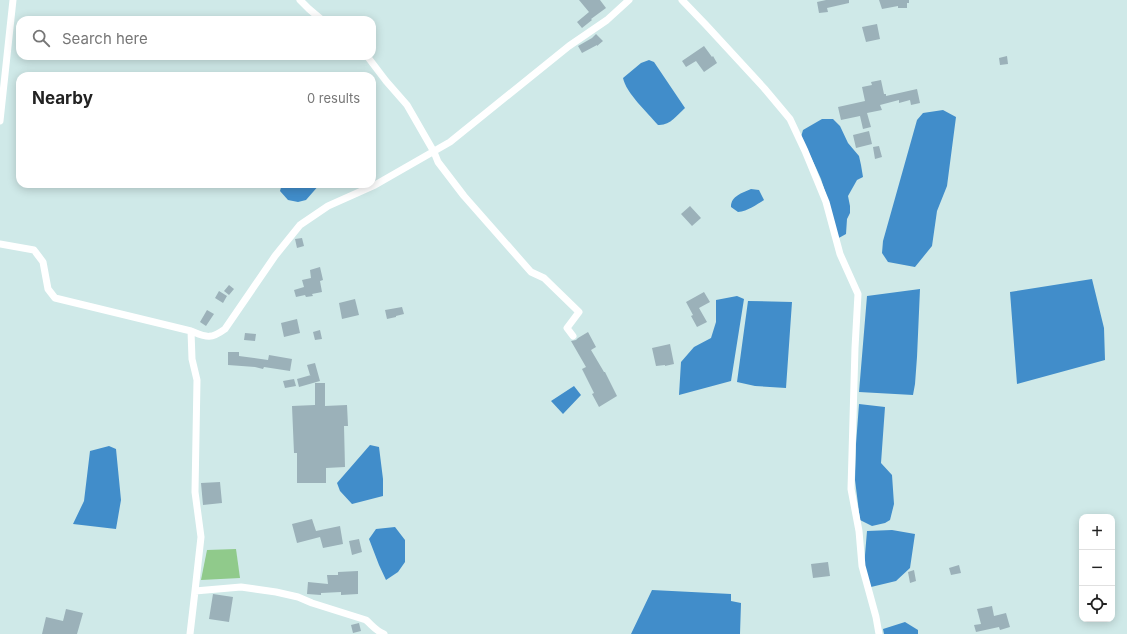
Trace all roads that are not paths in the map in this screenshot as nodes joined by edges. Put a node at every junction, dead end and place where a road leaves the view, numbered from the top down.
1 (13, 0) edge
2 (300, 0) edge
3 (629, 0) edge
4 (682, 0) edge
5 (317, 16) edge
6 (370, 60) edge
7 (0, 121) edge
8 (434, 152) junction
9 (376, 184) edge
10 (368, 188) edge
11 (0, 244) edge
12 (190, 331) junction
13 (573, 336) dead end
14 (194, 591) junction
15 (190, 634) edge
16 (384, 634) edge
17 (879, 634) edge

1 - 7 street
2 - 5 street
3 - 8 street
4 - 17 street
6 - 8 street
8 - 9 street
8 - 13 street
10 - 12 street
11 - 12 street
12 - 14 street
14 - 15 street
14 - 16 street

